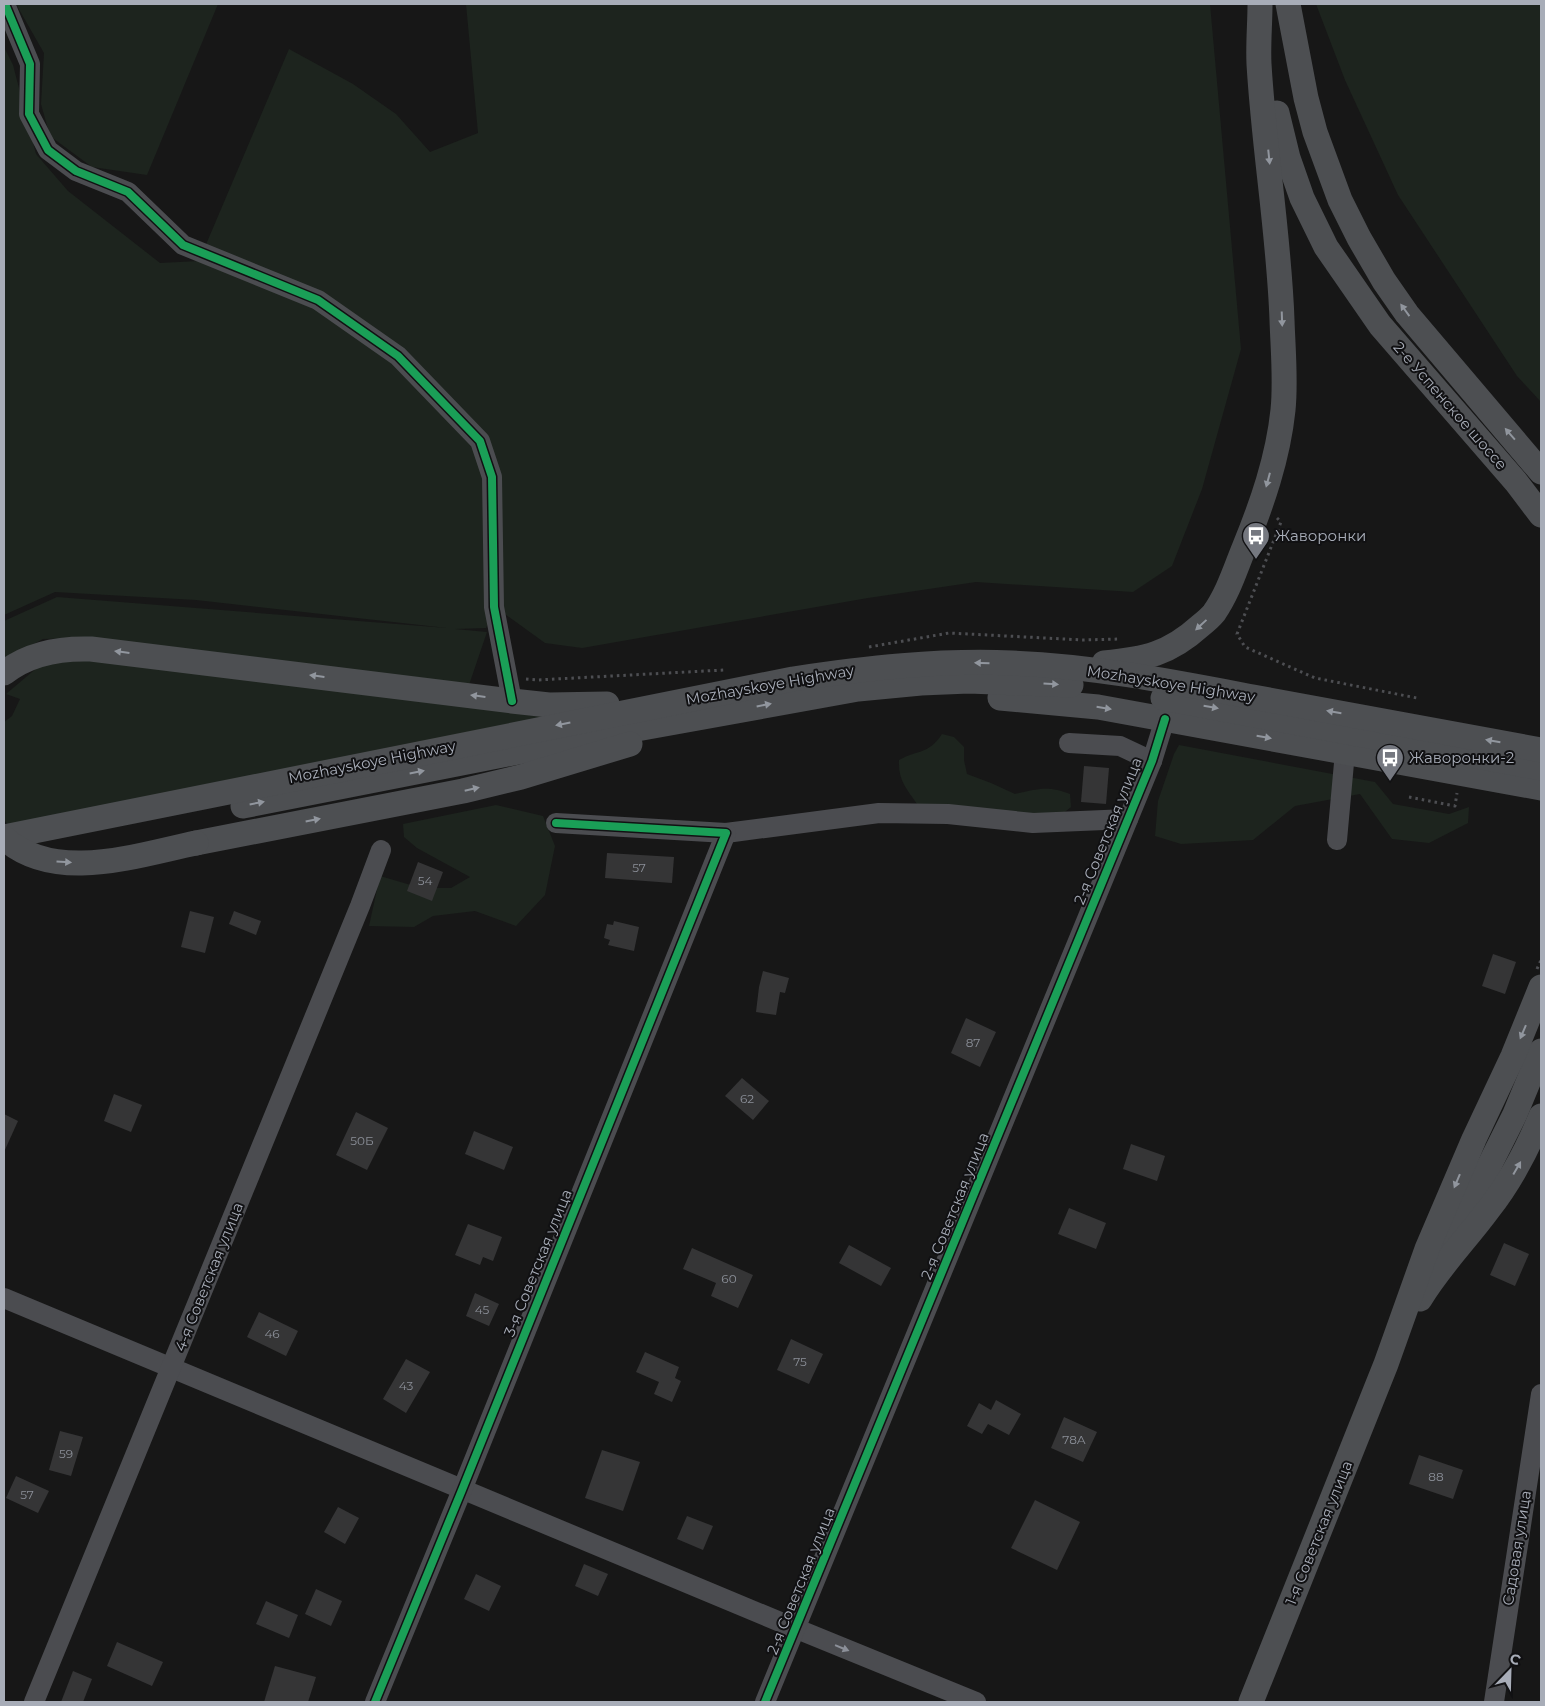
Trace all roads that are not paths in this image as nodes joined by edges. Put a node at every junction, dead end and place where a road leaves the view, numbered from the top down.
1 (5, 4) edge
2 (1262, 4) edge
3 (1286, 4) edge
4 (1361, 295) junction
5 (1541, 472) edge
6 (1541, 516) edge
7 (1014, 663) junction
8 (4, 673) edge
9 (733, 690) junction
10 (793, 700) junction
11 (512, 701) junction
12 (1165, 719) junction
13 (1069, 743) dead end
14 (1541, 750) edge
15 (1345, 752) junction
16 (1152, 761) junction
17 (1537, 783) edge
18 (1128, 818) junction
19 (556, 823) dead end
20 (726, 833) junction
21 (4, 838) edge
22 (1337, 840) dead end
23 (381, 850) dead end
24 (4, 854) edge
25 (1541, 987) edge
26 (1541, 1051) edge
27 (1540, 1125) edge
28 (4, 1298) edge
29 (1407, 1321) junction
30 (1386, 1364) junction
31 (172, 1368) junction
32 (1541, 1394) edge
33 (462, 1490) junction
34 (796, 1629) junction
35 (34, 1702) edge
36 (375, 1702) edge
37 (765, 1702) edge
38 (976, 1702) edge
39 (1251, 1702) edge
40 (1494, 1702) edge

1 - 11 street
2 - 4 main road, 2-е Успенское шоссе
2 -> 7 main road
3 - 4 main road, 2-е Успенское шоссе
5 -> 3 main road
4 - 6 main road, 2-е Успенское шоссе
7 -> 9 main road, Mozhayskoye Highway
14 -> 7 main road, Mozhayskoye Highway
11 -> 8 main road
9 -> 10 main road, Mozhayskoye Highway
9 - 11 main road
9 -> 21 main road, Mozhayskoye Highway
21 -> 9 main road, bridge
24 -> 9 main road, Mozhayskoye Highway
10 -> 12 main road
10 -> 17 main road, Mozhayskoye Highway
12 -> 15 main road
12 - 16 street, 2-я Советская улица
13 - 16 street
15 - 17 main road
15 - 22 street
16 - 18 street, 2-я Советская улица
18 - 20 street
18 - 34 street, 2-я Советская улица
19 - 20 street
20 - 33 street, 3-я Советская улица
23 - 31 street, 4-я Советская улица
25 -> 30 main road
26 - 29 main road
29 -> 27 main road
28 - 31 street
29 - 30 main road
30 - 39 main road, 1-я Советская улица
31 - 33 street
31 - 35 street, 4-я Советская улица
32 - 40 street, Садовая улица
33 - 34 street
33 - 36 street, 3-я Советская улица
34 - 37 street, 2-я Советская улица
34 -> 38 street

